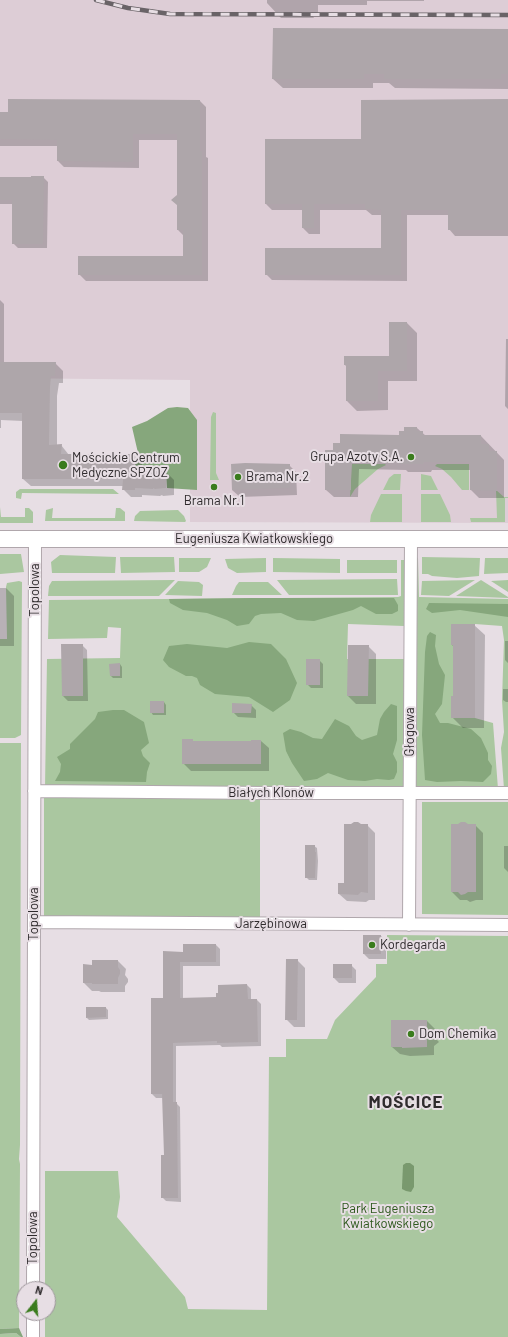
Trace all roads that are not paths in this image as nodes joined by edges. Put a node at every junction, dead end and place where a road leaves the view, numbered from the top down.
1 (0, 539) edge
2 (35, 539) junction
3 (508, 539) edge
4 (411, 540) junction
5 (34, 791) junction
6 (410, 793) junction
7 (508, 793) edge
8 (34, 922) junction
9 (409, 925) junction
10 (508, 925) edge
11 (33, 1281) edge
12 (33, 1321) edge
13 (33, 1337) edge

1 - 2 main road, Eugeniusza Kwiatkowskiego
2 - 4 main road, Eugeniusza Kwiatkowskiego
2 - 5 street, Topolowa
3 - 4 main road, Eugeniusza Kwiatkowskiego
4 - 6 street, Głogowa
5 - 6 street, Białych Klonów
5 - 8 street, Topolowa
6 - 7 street, Białych Klonów
6 - 9 street, Głogowa
8 - 9 street, Jarzębinowa
8 - 11 street, Topolowa
9 - 10 street, Jarzębinowa
12 - 13 street

